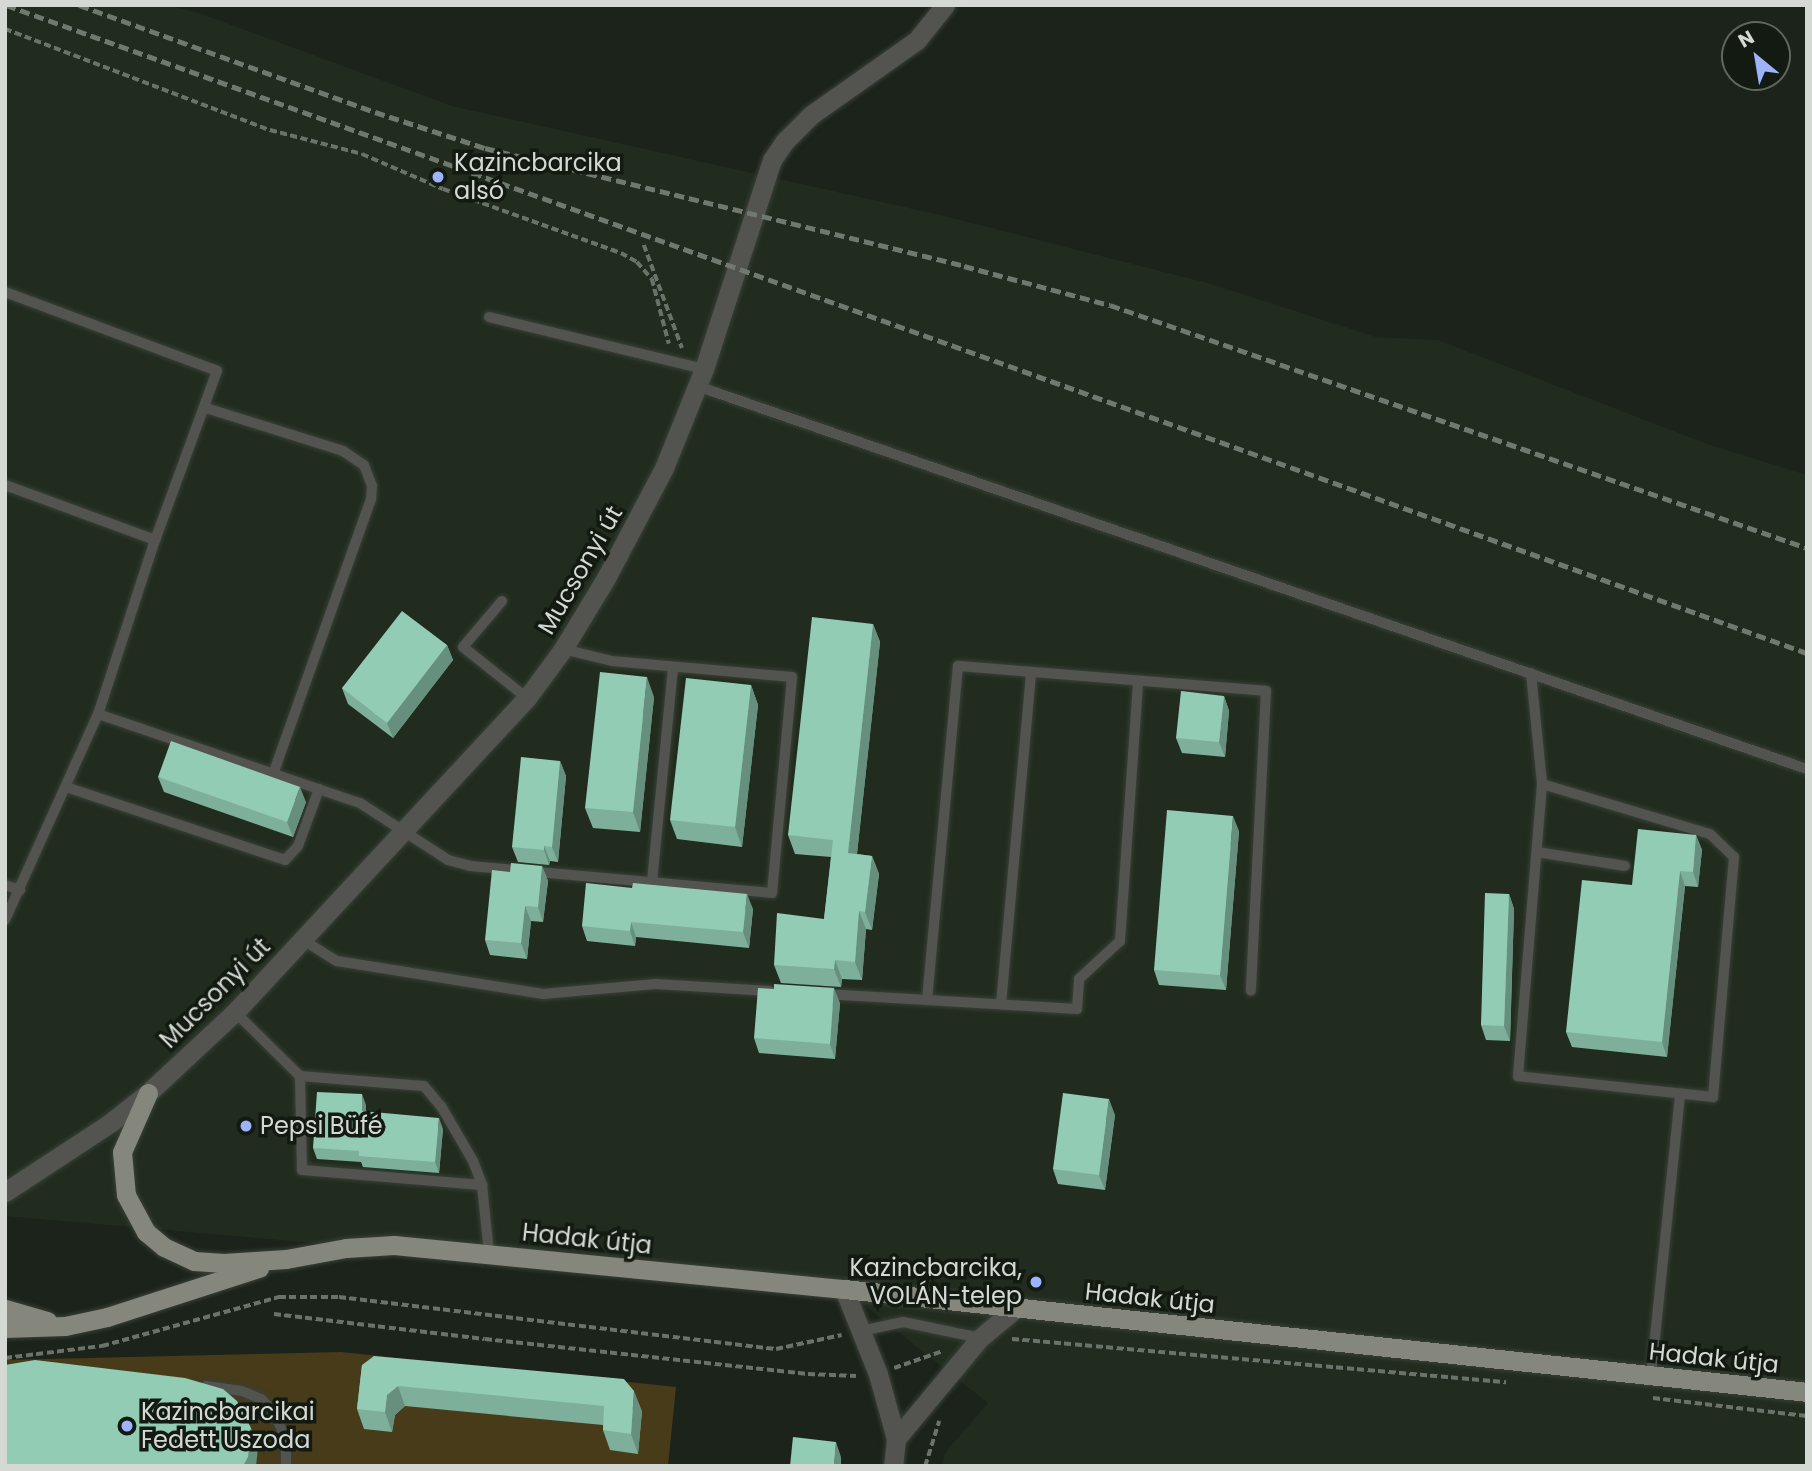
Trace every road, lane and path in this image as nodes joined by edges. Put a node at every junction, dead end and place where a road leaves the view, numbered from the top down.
1 (942, 7) edge
2 (5, 29) edge
3 (644, 245) dead end
4 (5, 292) edge
5 (489, 317) dead end
6 (673, 361) junction
7 (696, 374) junction
8 (206, 408) junction
9 (5, 485) edge
10 (155, 540) junction
11 (502, 601) dead end
12 (563, 649) junction
13 (673, 667) junction
14 (1031, 673) junction
15 (1531, 673) junction
16 (1138, 682) junction
17 (527, 698) junction
18 (98, 714) junction
19 (1807, 769) edge
20 (274, 772) junction
21 (1542, 784) junction
22 (66, 787) junction
23 (319, 789) junction
24 (404, 831) junction
25 (1537, 852) junction
26 (1625, 866) dead end
27 (652, 882) junction
28 (5, 885) edge
29 (20, 890) junction
30 (5, 920) edge
31 (303, 940) junction
32 (778, 991) edge
33 (1251, 991) dead end
34 (818, 994) edge
35 (927, 1000) junction
36 (1001, 1004) junction
37 (235, 1012) junction
38 (300, 1076) junction
39 (148, 1093) junction
40 (1680, 1093) junction
41 (40, 1167) junction
42 (5, 1180) edge
43 (482, 1185) junction
44 (5, 1192) edge
45 (489, 1253) junction
46 (286, 1259) junction
47 (844, 1289) junction
48 (5, 1308) edge
49 (1016, 1308) junction
50 (274, 1314) dead end
51 (65, 1326) junction
52 (5, 1328) edge
53 (861, 1331) junction
54 (981, 1338) junction
55 (5, 1358) edge
56 (878, 1374) junction
57 (1651, 1376) junction
58 (1511, 1382) dead end
59 (197, 1385) edge
60 (1807, 1392) edge
61 (1647, 1397) dead end
62 (1807, 1416) edge
63 (896, 1439) junction
64 (286, 1466) edge
65 (893, 1466) edge

1 - 7 street, Mucsonyi út
2 - 6 path
3 - 7 path
4 - 8 lane
5 - 6 lane
6 - 7 lane
7 - 12 street, Mucsonyi út
7 - 15 lane
8 - 10 lane
8 - 20 lane
9 - 10 lane
10 - 18 lane
11 - 17 lane
12 - 13 lane
12 - 17 street, Mucsonyi út
13 - 27 lane
13 - 27 lane
14 - 16 lane
14 - 35 lane
14 - 36 lane
15 - 19 lane
15 - 21 lane
16 - 33 lane
16 - 36 lane
17 - 24 street, Mucsonyi út
18 - 20 lane
18 - 22 lane
20 - 23 lane
21 - 25 lane
21 - 40 lane
22 - 23 lane
22 - 29 lane
23 - 24 lane
24 - 27 lane
24 - 31 street, Mucsonyi út
25 - 26 lane
25 - 40 lane
28 - 29 lane
29 - 30 lane
31 - 32 lane
31 - 37 street, Mucsonyi út
34 - 35 lane
35 - 36 lane
37 - 38 lane
37 - 39 street, Mucsonyi út
38 - 43 lane
38 - 43 lane
39 - 41 street, Mucsonyi út
39 - 46 main road
40 - 57 lane
41 - 42 street
41 - 44 street
43 - 45 lane
45 - 46 main road, Hadak útja
45 - 47 main road, Hadak útja
46 - 51 main road
47 - 49 main road, Hadak útja
47 - 53 street
48 - 51 main road
49 - 54 street
49 - 57 main road, Hadak útja
50 - 56 path
51 - 52 main road
53 - 54 lane
53 - 55 path
53 - 56 street
54 - 56 path
54 - 58 path
54 - 63 street
56 - 63 street
57 - 60 main road, Hadak útja
59 - 64 lane
61 - 62 path
63 - 65 street

